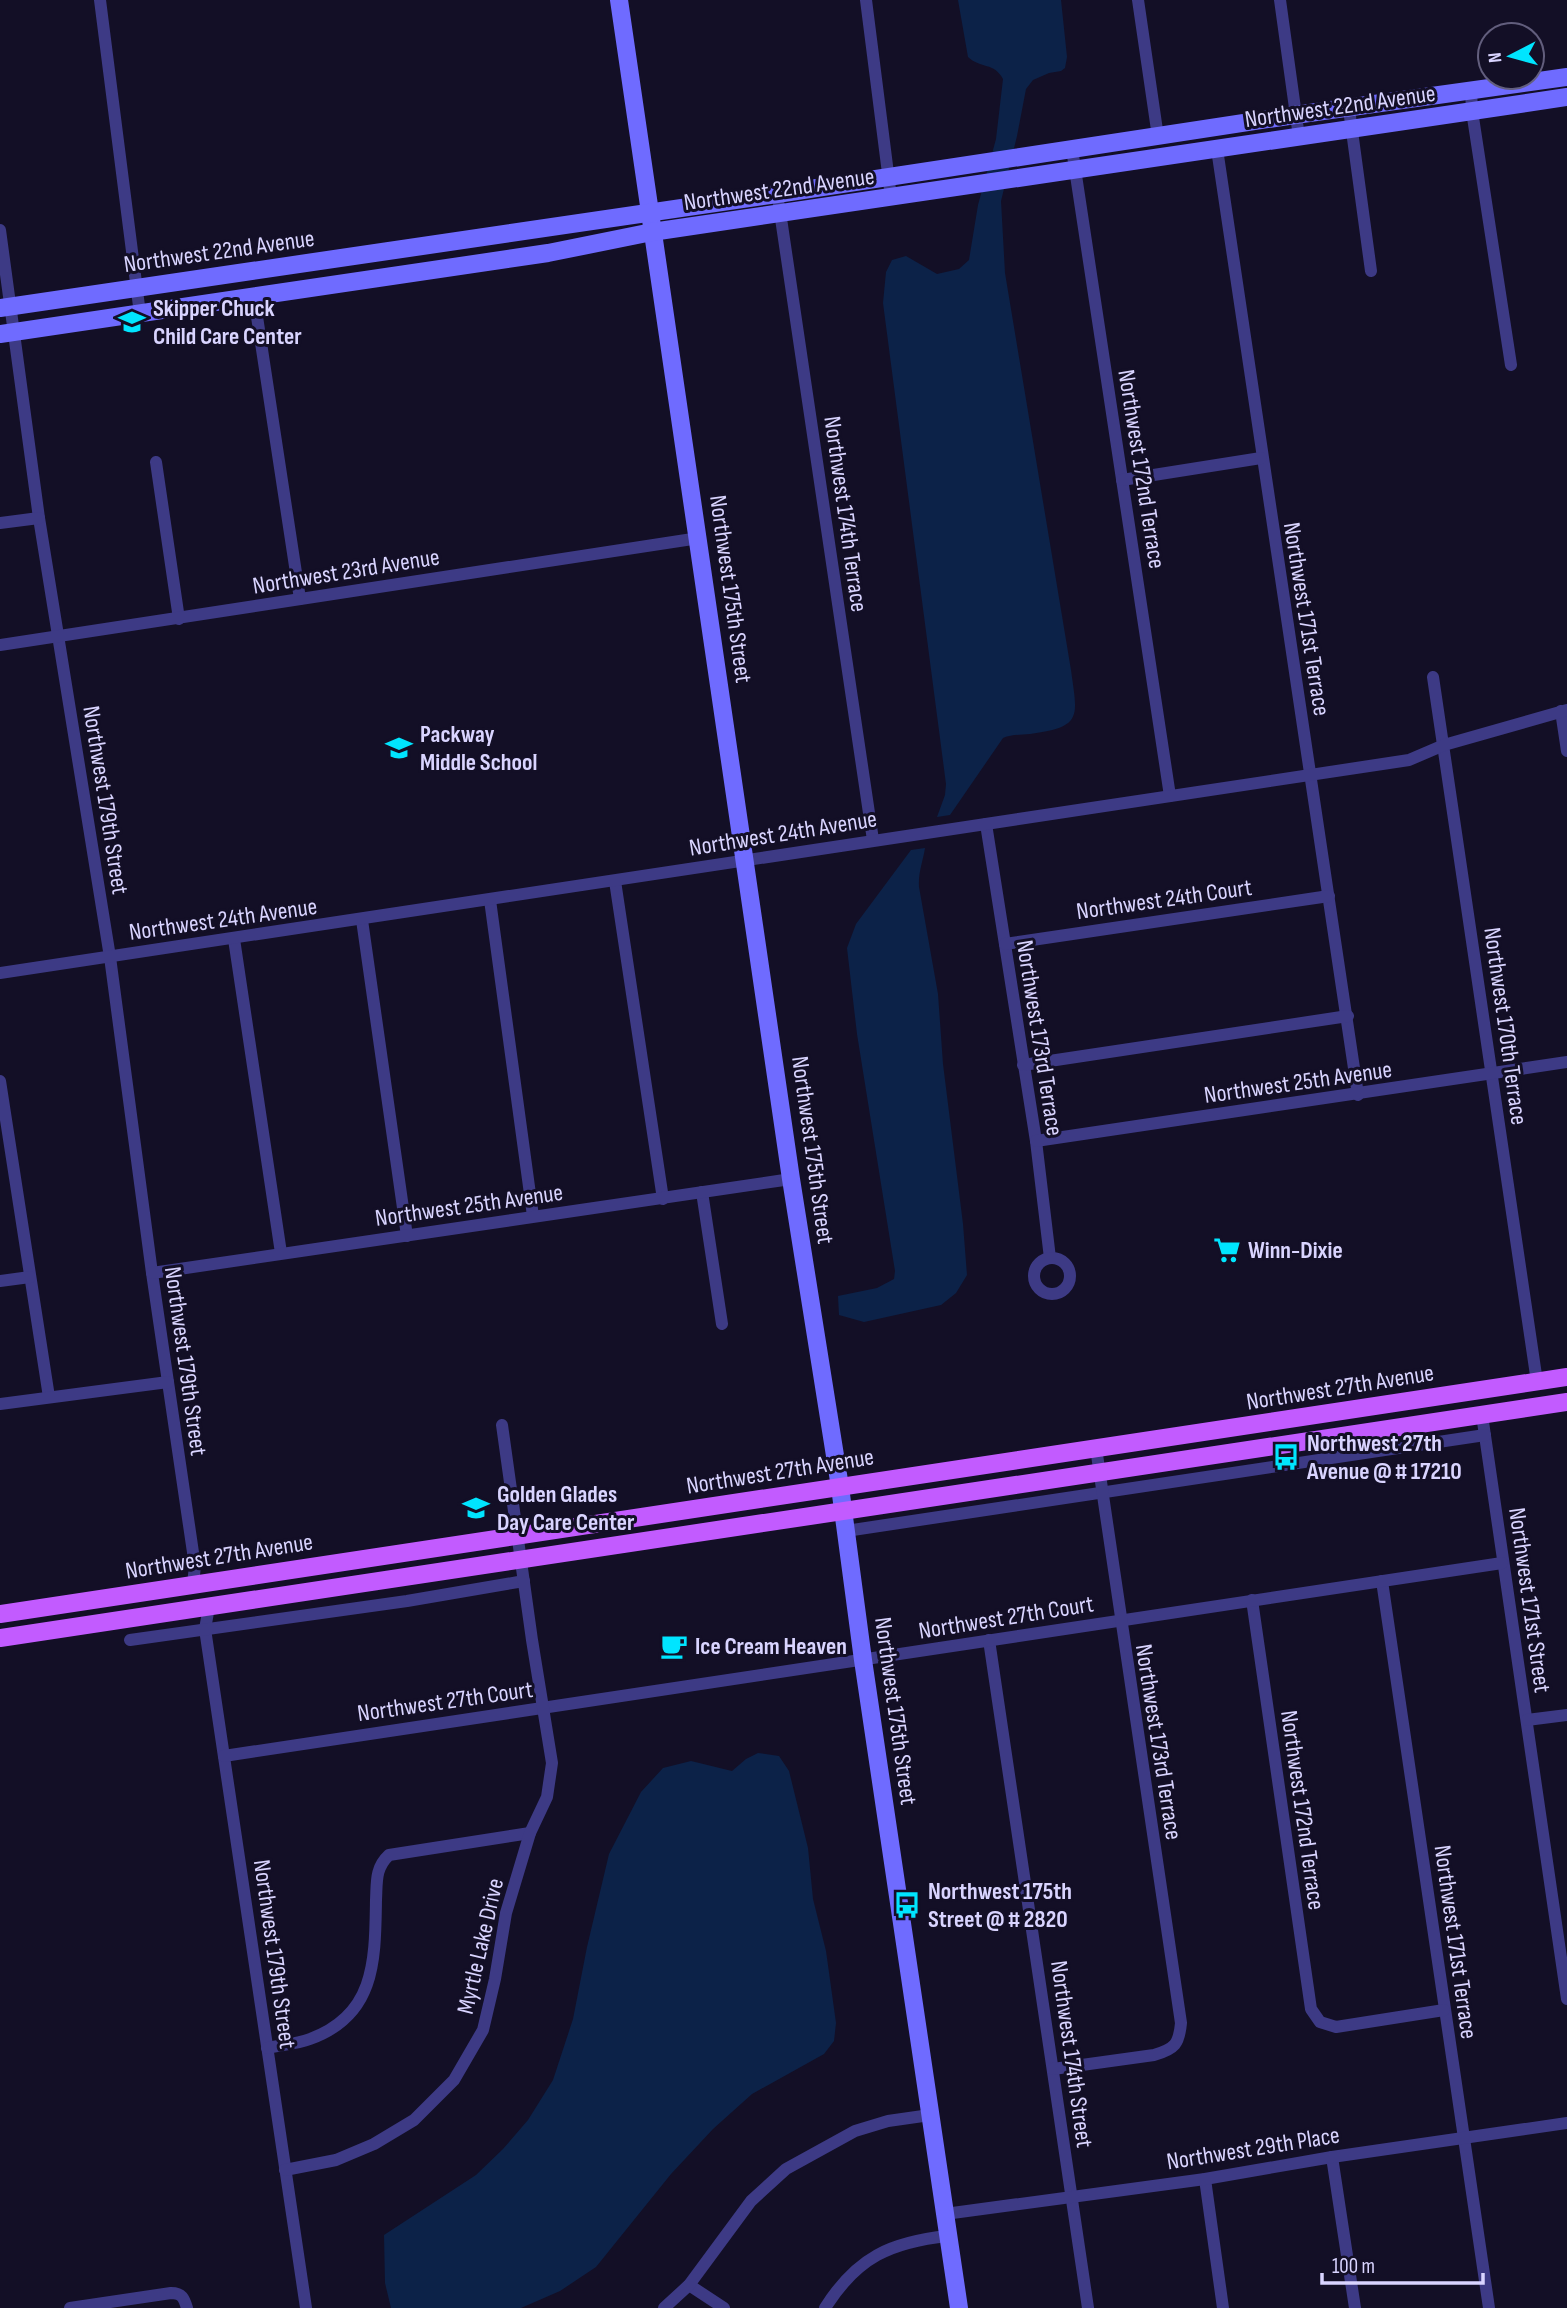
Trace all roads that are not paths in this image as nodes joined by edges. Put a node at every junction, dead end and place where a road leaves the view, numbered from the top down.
1 (100, 0) edge
2 (619, 0) edge
3 (866, 0) edge
4 (1138, 0) edge
5 (1280, 0) edge
6 (1567, 77) edge
7 (1472, 90) junction
8 (1567, 97) edge
9 (1349, 109) junction
10 (1472, 111) junction
11 (1295, 116) junction
12 (1353, 129) junction
13 (1158, 137) junction
14 (1299, 137) junction
15 (1072, 149) junction
16 (1217, 149) junction
17 (1076, 170) junction
18 (889, 176) junction
19 (777, 194) junction
20 (891, 197) junction
21 (649, 211) junction
22 (780, 213) junction
23 (0, 230) edge
24 (652, 232) junction
25 (1371, 271) dead end
26 (136, 288) junction
27 (254, 297) junction
28 (5, 307) edge
29 (140, 314) junction
30 (7, 333) edge
31 (1511, 365) dead end
32 (1262, 458) junction
33 (156, 463) dead end
34 (1122, 480) junction
35 (39, 518) junction
36 (0, 523) edge
37 (699, 538) junction
38 (300, 598) junction
39 (179, 619) junction
40 (58, 638) junction
41 (0, 645) edge
42 (1433, 677) dead end
43 (1564, 710) edge
44 (1444, 745) junction
45 (1567, 751) edge
46 (1310, 776) junction
47 (1170, 796) junction
48 (986, 824) junction
49 (873, 840) junction
50 (746, 861) junction
51 (615, 881) junction
52 (1329, 896) junction
53 (490, 900) junction
54 (362, 920) junction
55 (234, 939) junction
56 (1004, 944) junction
57 (110, 957) junction
58 (0, 973) edge
59 (1348, 1016) junction
60 (1567, 1062) edge
61 (1023, 1065) junction
62 (1492, 1073) junction
63 (0, 1081) edge
64 (1358, 1095) junction
65 (1036, 1141) junction
66 (791, 1179) junction
67 (702, 1192) junction
68 (663, 1199) junction
69 (533, 1216) junction
70 (407, 1236) junction
71 (281, 1253) junction
72 (1050, 1258) dead end
73 (152, 1273) junction
74 (30, 1277) junction
75 (0, 1282) edge
76 (722, 1324) dead end
77 (1567, 1377) edge
78 (168, 1382) junction
79 (1536, 1382) junction
80 (49, 1397) junction
81 (1567, 1402) edge
82 (0, 1404) edge
83 (1490, 1414) junction
84 (1315, 1415) junction
85 (502, 1425) dead end
86 (1485, 1435) junction
87 (1318, 1440) junction
88 (1096, 1448) junction
89 (1099, 1473) junction
90 (840, 1487) junction
91 (1102, 1492) junction
92 (843, 1512) junction
93 (846, 1531) junction
94 (518, 1535) junction
95 (521, 1559) junction
96 (1503, 1563) junction
97 (239, 1578) junction
98 (524, 1581) junction
99 (1382, 1581) junction
100 (193, 1584) junction
101 (1252, 1600) junction
102 (209, 1607) junction
103 (0, 1614) edge
104 (159, 1614) junction
105 (1120, 1621) junction
106 (205, 1629) junction
107 (0, 1638) edge
108 (130, 1640) dead end
109 (989, 1640) junction
110 (863, 1660) junction
111 (544, 1708) junction
112 (1567, 1715) edge
113 (1527, 1720) junction
114 (224, 1756) junction
115 (530, 1833) junction
116 (1567, 1999) edge
117 (1444, 2010) junction
118 (267, 2048) junction
119 (1053, 2069) junction
120 (930, 2115) junction
121 (1567, 2123) edge
122 (1464, 2137) junction
123 (1332, 2157) junction
124 (285, 2170) junction
125 (1205, 2179) junction
126 (1072, 2196) junction
127 (945, 2214) junction
128 (948, 2236) junction
129 (689, 2285) junction
130 (100, 2306) edge
131 (70, 2308) edge
132 (187, 2308) edge
133 (306, 2308) edge
134 (664, 2308) edge
135 (724, 2308) edge
136 (825, 2308) edge
137 (959, 2308) edge
138 (1088, 2308) edge
139 (1223, 2308) edge
140 (1355, 2308) edge
141 (1489, 2308) edge

1 - 26 street
2 - 21 main road, Northwest 175th Street
3 - 18 street
4 - 13 street
5 - 11 street
6 - 7 main road, Northwest 22nd Avenue
7 - 9 main road, Northwest 22nd Avenue
7 - 10 street
8 - 10 main road, Northwest 22nd Avenue
9 - 11 main road, Northwest 22nd Avenue
9 - 12 street
10 - 12 main road, Northwest 22nd Avenue
10 - 31 street
11 - 13 main road, Northwest 22nd Avenue
11 - 14 street
12 - 14 main road, Northwest 22nd Avenue
12 - 25 street
13 - 15 main road, Northwest 22nd Avenue
14 - 16 main road, Northwest 22nd Avenue
15 - 17 street, Northwest 172nd Terrace
15 - 18 main road, Northwest 22nd Avenue
16 - 17 main road, Northwest 22nd Avenue
16 - 32 street, Northwest 171st Terrace
17 - 20 main road, Northwest 22nd Avenue
17 - 34 street, Northwest 172nd Terrace
18 - 19 main road, Northwest 22nd Avenue
18 - 20 street
19 - 21 main road, Northwest 22nd Avenue
19 - 22 street, Northwest 174th Terrace
20 - 22 main road, Northwest 22nd Avenue
21 - 24 main road, Northwest 175th Street
21 - 26 main road, Northwest 22nd Avenue
22 - 24 main road, Northwest 22nd Avenue
22 - 49 street, Northwest 174th Terrace
23 - 28 street, Northwest 179th Street
24 - 27 main road, Northwest 22nd Avenue
24 - 37 main road, Northwest 175th Street
26 - 28 main road, Northwest 22nd Avenue
26 - 29 street
27 - 29 main road, Northwest 22nd Avenue
27 - 38 street
28 - 30 street, Northwest 179th Street
29 - 30 main road, Northwest 22nd Avenue
30 - 35 street, Northwest 179th Street
32 - 34 street
32 - 46 street, Northwest 171st Terrace
33 - 39 street
34 - 47 street, Northwest 172nd Terrace
35 - 36 street
35 - 40 street, Northwest 179th Street
37 - 38 street, Northwest 23rd Avenue
37 - 50 main road, Northwest 175th Street
38 - 39 street, Northwest 23rd Avenue
39 - 40 street, Northwest 23rd Avenue
40 - 41 street, Northwest 23rd Avenue
40 - 57 street, Northwest 179th Street
42 - 44 street, Northwest 170th Terrace
43 - 44 street, Northwest 24th Avenue
43 - 45 street
44 - 46 street, Northwest 24th Avenue
44 - 62 street, Northwest 170th Terrace
46 - 47 street, Northwest 24th Avenue
46 - 52 street, Northwest 171st Terrace
47 - 48 street, Northwest 24th Avenue
48 - 49 street, Northwest 24th Avenue
48 - 56 street, Northwest 173rd Terrace
49 - 50 street, Northwest 24th Avenue
50 - 51 street, Northwest 24th Avenue
50 - 66 main road, Northwest 175th Street
51 - 53 street, Northwest 24th Avenue
51 - 68 street
52 - 56 street, Northwest 24th Court
52 - 59 street, Northwest 171st Terrace
53 - 54 street, Northwest 24th Avenue
53 - 69 street
54 - 55 street, Northwest 24th Avenue
54 - 70 street
55 - 57 street, Northwest 24th Avenue
55 - 71 street
56 - 61 street, Northwest 173rd Terrace
57 - 58 street, Northwest 24th Avenue
57 - 73 street, Northwest 179th Street
59 - 61 street
59 - 64 street, Northwest 171st Terrace
60 - 62 street, Northwest 25th Avenue
61 - 65 street, Northwest 173rd Terrace
62 - 64 street, Northwest 25th Avenue
62 - 79 street, Northwest 170th Terrace
63 - 74 street
64 - 65 street, Northwest 25th Avenue
65 - 72 street, Northwest 173rd Terrace
66 - 67 street, Northwest 25th Avenue
66 - 90 main road, Northwest 175th Street
67 - 68 street, Northwest 25th Avenue
67 - 76 street
68 - 69 street, Northwest 25th Avenue
69 - 70 street, Northwest 25th Avenue
70 - 71 street, Northwest 25th Avenue
71 - 73 street, Northwest 25th Avenue
73 - 78 street, Northwest 179th Street
74 - 75 street
74 - 80 street
77 - 79 main road, Northwest 27th Avenue
78 - 80 street
78 - 100 street, Northwest 179th Street
79 - 83 main road
79 - 84 main road, Northwest 27th Avenue
80 - 82 street
81 - 83 main road, Northwest 27th Avenue
83 - 86 street, Northwest 171st Street
83 - 87 main road, Northwest 27th Avenue
84 - 87 main road
84 - 88 main road, Northwest 27th Avenue
85 - 94 street, Myrtle Lake Drive
86 - 91 street
86 - 96 street, Northwest 171st Street
87 - 89 main road, Northwest 27th Avenue
88 - 89 street, Northwest 173rd Terrace
88 - 90 main road, Northwest 27th Avenue
89 - 91 street, Northwest 173rd Terrace
89 - 92 main road, Northwest 27th Avenue
90 - 92 main road, Northwest 175th Street
90 - 94 main road, Northwest 27th Avenue
91 - 93 street
91 - 105 street, Northwest 173rd Terrace
92 - 93 main road, Northwest 175th Street
92 - 95 main road, Northwest 27th Avenue
93 - 110 main road, Northwest 175th Street
94 - 95 street, Myrtle Lake Drive
94 - 97 main road, Northwest 27th Avenue
95 - 98 street, Myrtle Lake Drive
95 - 102 main road, Northwest 27th Avenue
96 - 99 street, Northwest 27th Court
96 - 113 street, Northwest 171st Street
97 - 100 main road, Northwest 27th Avenue
97 - 102 main road
98 - 106 street
98 - 111 street, Myrtle Lake Drive
99 - 101 street, Northwest 27th Court
99 - 117 street, Northwest 171st Terrace
100 - 103 main road, Northwest 27th Avenue
100 - 104 main road
101 - 105 street, Northwest 27th Court
101 - 117 street, Northwest 172nd Terrace
102 - 104 main road, Northwest 27th Avenue
102 - 106 street, Northwest 179th Street
104 - 107 main road, Northwest 27th Avenue
105 - 109 street, Northwest 27th Court
105 - 119 street, Northwest 173rd Terrace
106 - 108 street
106 - 114 street, Northwest 179th Street
109 - 110 street, Northwest 27th Court
109 - 119 street, Northwest 174th Street
110 - 111 street, Northwest 27th Court
110 - 120 main road, Northwest 175th Street
111 - 114 street, Northwest 27th Court
111 - 115 street, Myrtle Lake Drive
112 - 113 street
113 - 116 street, Northwest 171st Street
114 - 118 street, Northwest 179th Street
115 - 118 street
115 - 124 street, Myrtle Lake Drive
117 - 122 street, Northwest 171st Terrace
118 - 124 street, Northwest 179th Street
119 - 126 street, Northwest 174th Street
120 - 127 main road, Northwest 175th Street
120 - 129 street
121 - 122 street, Northwest 29th Place
122 - 123 street, Northwest 29th Place
122 - 141 street, Northwest 171st Terrace
123 - 125 street, Northwest 29th Place
123 - 140 street
124 - 133 street, Northwest 179th Street
125 - 126 street, Northwest 29th Place
125 - 139 street
126 - 127 street, Northwest 29th Place
126 - 138 street, Northwest 174th Street
127 - 128 main road, Northwest 175th Street
128 - 136 street
128 - 137 main road, Northwest 175th Street
129 - 134 street
129 - 135 street
130 - 131 street
130 - 132 street

